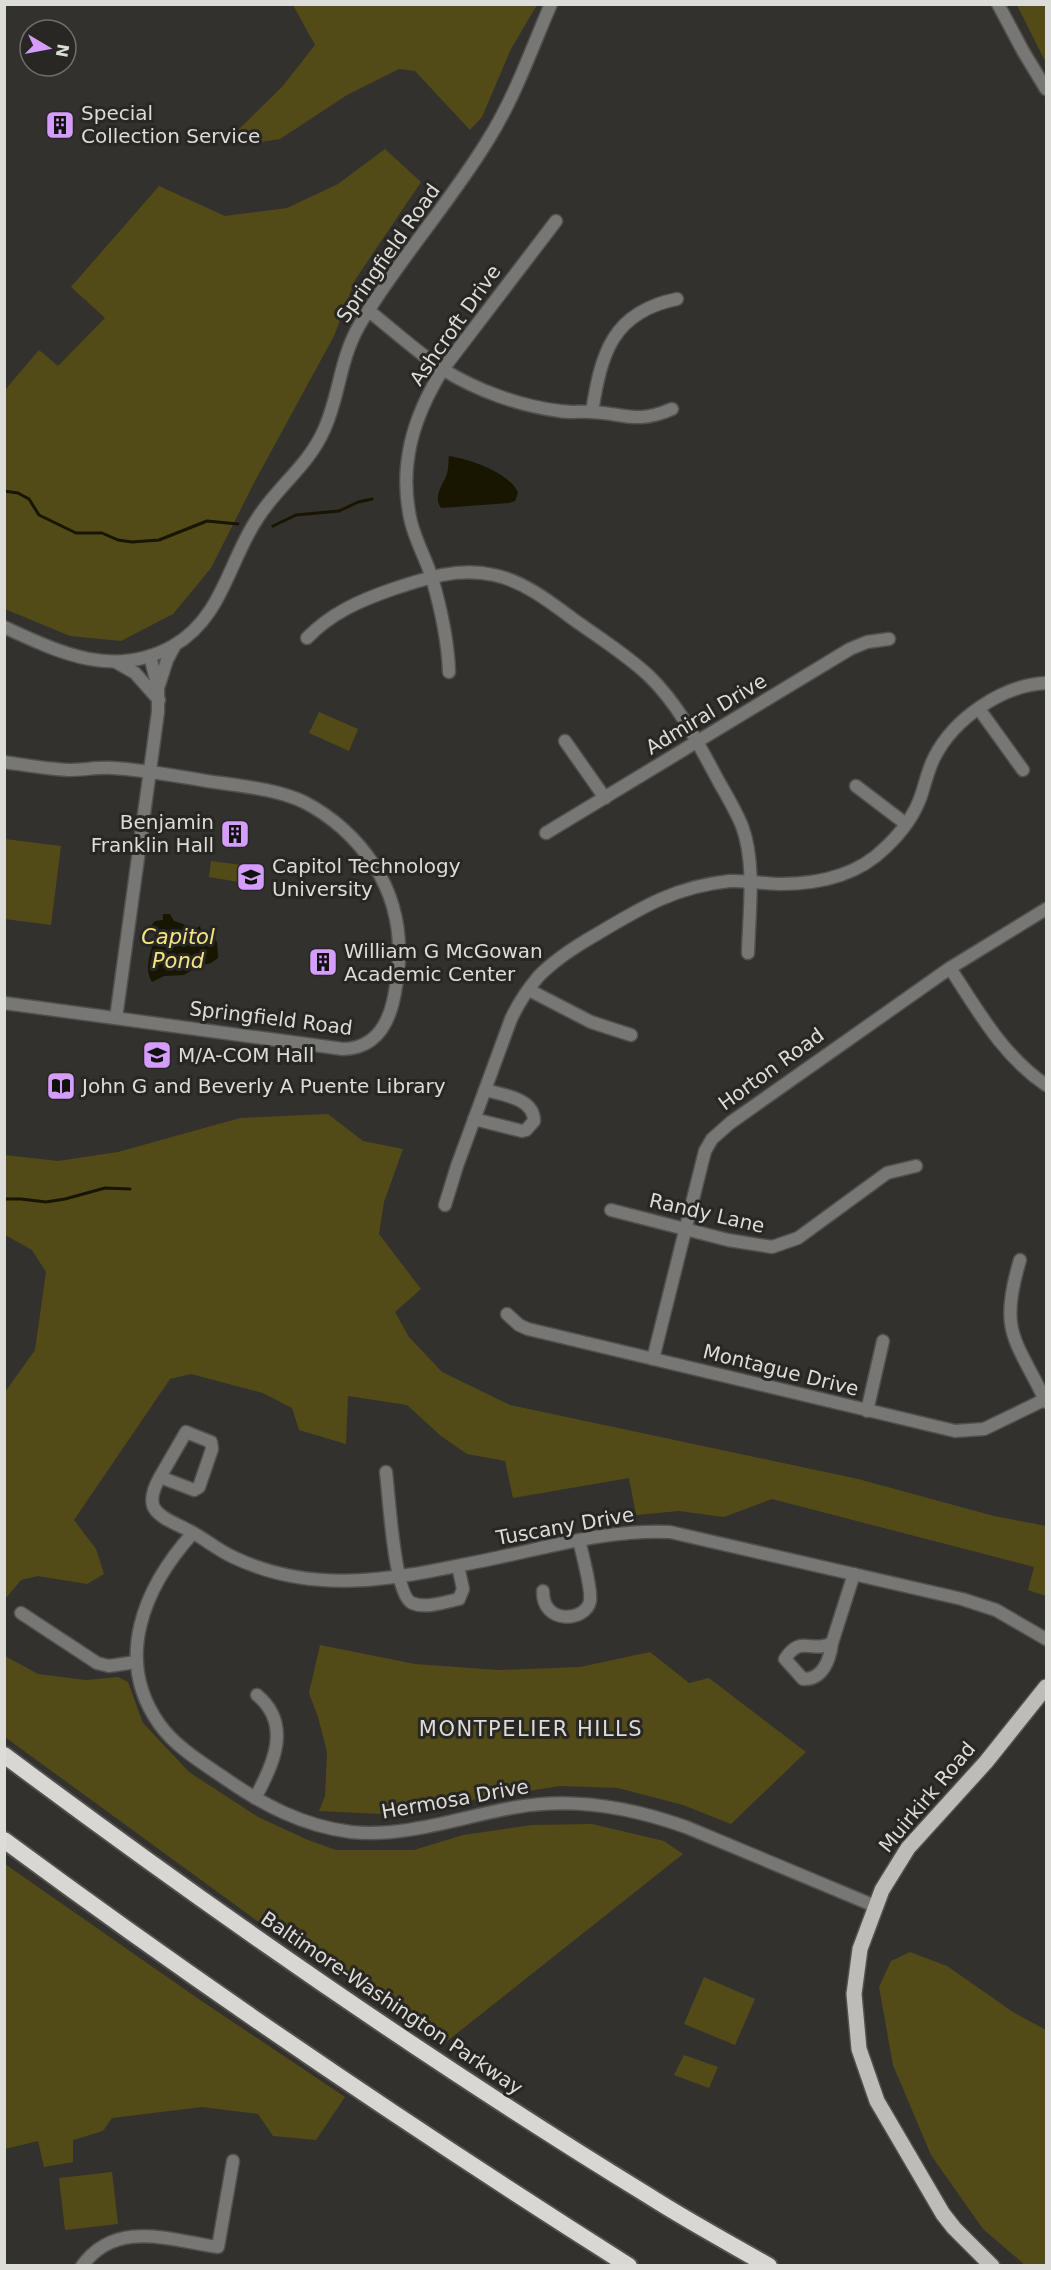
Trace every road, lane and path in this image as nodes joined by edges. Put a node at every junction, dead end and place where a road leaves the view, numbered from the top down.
1 (551, 4) edge
2 (998, 4) edge
3 (1047, 89) edge
4 (556, 221) dead end
5 (677, 299) dead end
6 (369, 310) junction
7 (443, 369) junction
8 (672, 409) dead end
9 (592, 412) junction
10 (431, 577) junction
11 (4, 627) edge
12 (307, 638) dead end
13 (889, 639) dead end
14 (175, 644) junction
15 (150, 656) junction
16 (115, 661) junction
17 (449, 672) dead end
18 (1047, 683) edge
19 (159, 694) junction
20 (979, 709) junction
21 (565, 741) dead end
22 (697, 741) junction
23 (4, 762) edge
24 (1023, 770) dead end
25 (150, 773) junction
26 (856, 786) dead end
27 (605, 798) junction
28 (906, 824) junction
29 (546, 833) dead end
30 (749, 881) junction
31 (1047, 909) edge
32 (748, 953) dead end
33 (950, 968) junction
34 (529, 990) junction
35 (4, 1003) edge
36 (116, 1018) junction
37 (631, 1035) dead end
38 (1047, 1084) edge
39 (485, 1090) junction
40 (474, 1119) junction
41 (916, 1166) dead end
42 (445, 1205) dead end
43 (611, 1210) dead end
44 (684, 1230) junction
45 (1020, 1260) dead end
46 (507, 1314) dead end
47 (883, 1341) dead end
48 (653, 1359) junction
49 (1046, 1400) edge
50 (867, 1411) junction
51 (386, 1472) dead end
52 (160, 1477) junction
53 (193, 1533) junction
54 (579, 1540) junction
55 (458, 1566) junction
56 (854, 1574) junction
57 (398, 1578) junction
58 (543, 1591) dead end
59 (21, 1613) dead end
60 (1047, 1639) edge
61 (832, 1643) dead end
62 (136, 1662) junction
63 (1047, 1687) edge
64 (257, 1695) dead end
65 (4, 1755) edge
66 (255, 1798) junction
67 (4, 1840) edge
68 (875, 1906) junction
69 (232, 2161) dead end
70 (82, 2265) edge
71 (629, 2265) edge
72 (769, 2265) edge
73 (993, 2265) edge

1 - 6 street, Springfield Road
2 - 3 street
4 - 7 street, Ashcroft Drive
5 - 9 street
6 - 7 street
6 - 14 street, Springfield Road
7 - 9 street
7 - 10 street, Ashcroft Drive
8 - 9 street
10 - 12 street
10 - 17 street, Ashcroft Drive
10 - 22 street
11 - 16 street, Springfield Road
13 - 22 street, Admiral Drive
14 - 15 street, Springfield Road
14 - 19 street
15 - 16 street, Springfield Road
15 - 19 street
16 - 19 street
18 - 20 street
19 - 25 street
20 - 24 street
20 - 28 street
21 - 27 street
22 - 27 street, Admiral Drive
22 - 30 street
23 - 25 street, Springfield Road
25 - 36 street
25 - 36 street, Springfield Road
26 - 28 street
27 - 29 street, Admiral Drive
28 - 30 street
30 - 32 street
30 - 34 street
31 - 33 street, Horton Road
33 - 38 street
33 - 44 street, Horton Road
34 - 37 street
34 - 39 street
35 - 36 street, Springfield Road
39 - 40 street
39 - 40 street
40 - 42 street
41 - 44 street, Randy Lane
43 - 44 street, Randy Lane
44 - 48 street, Horton Road
45 - 49 street
46 - 48 street, Montague Drive
47 - 50 street
48 - 50 street, Montague Drive
49 - 50 street, Montague Drive
51 - 57 street
52 - 52 street
52 - 53 street, Tuscany Drive
53 - 57 street, Tuscany Drive
53 - 62 street, Hermosa Drive
54 - 55 street, Tuscany Drive
54 - 56 street, Tuscany Drive
54 - 58 street
55 - 57 street, Tuscany Drive
55 - 57 street
56 - 60 street, Tuscany Drive
56 - 61 street
59 - 62 street
62 - 66 street, Hermosa Drive
63 - 68 main road, Muirkirk Road
64 - 66 street
65 - 72 highway, Baltimore-Washington Parkway
66 - 68 street, Hermosa Drive
67 - 71 highway
68 - 73 main road, Muirkirk Road
69 - 70 street

